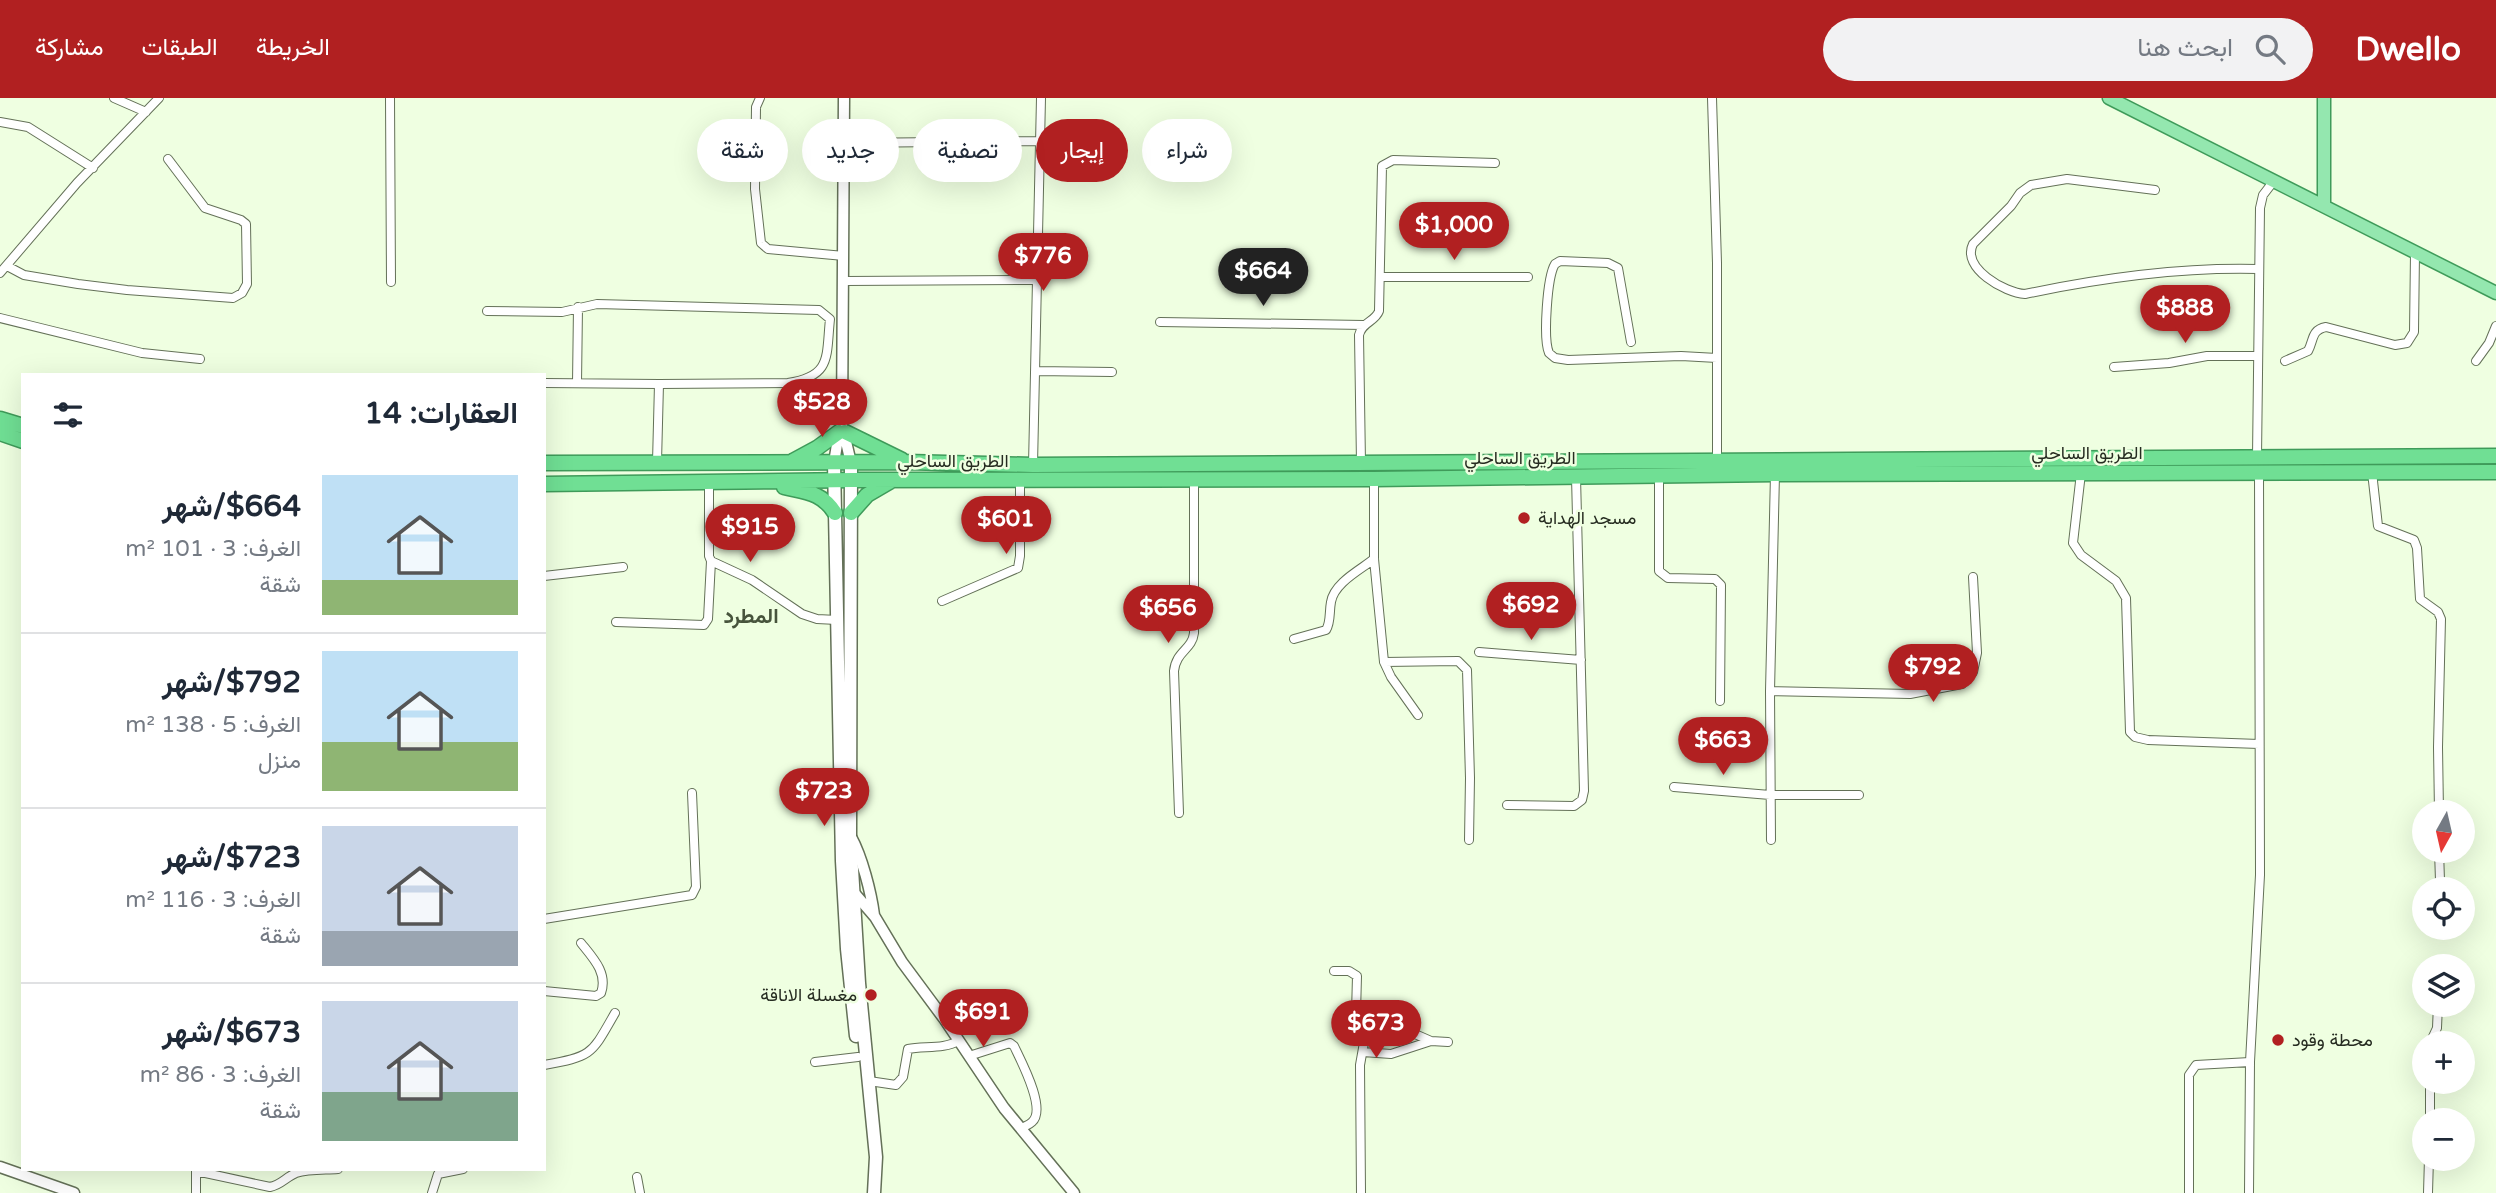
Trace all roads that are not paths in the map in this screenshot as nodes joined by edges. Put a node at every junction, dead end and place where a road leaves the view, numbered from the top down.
1 (114, 98) edge
2 (159, 98) edge
3 (390, 98) edge
4 (760, 98) edge
5 (844, 98) edge
6 (1041, 98) edge
7 (1712, 98) edge
8 (2109, 98) edge
9 (2324, 98) edge
10 (146, 112) junction
11 (844, 119) edge
12 (1041, 119) edge
13 (0, 121) edge
14 (1036, 141) edge
15 (899, 142) edge
16 (168, 159) dead end
17 (1495, 163) dead end
18 (93, 168) junction
19 (2273, 181) junction
20 (844, 182) edge
21 (1039, 182) edge
22 (2155, 190) dead end
23 (2324, 205) junction
24 (2415, 253) junction
25 (844, 256) junction
26 (3, 270) edge
27 (2258, 270) junction
28 (1380, 277) junction
29 (1528, 277) dead end
30 (1037, 280) junction
31 (844, 281) junction
32 (391, 282) dead end
33 (2496, 293) edge
34 (578, 307) junction
35 (487, 311) dead end
36 (0, 317) edge
37 (1160, 321) dead end
38 (1364, 325) junction
39 (2496, 326) edge
40 (1631, 342) dead end
41 (2257, 356) junction
42 (1717, 358) junction
43 (200, 359) dead end
44 (2285, 361) dead end
45 (2476, 361) dead end
46 (2114, 368) dead end
47 (1035, 371) junction
48 (1112, 372) dead end
49 (546, 383) edge
50 (578, 383) junction
51 (659, 384) junction
52 (0, 419) edge
53 (21, 425) edge
54 (842, 430) junction
55 (0, 433) edge
56 (21, 440) edge
57 (2496, 456) edge
58 (2397, 457) junction
59 (1717, 461) junction
60 (657, 462) junction
61 (791, 462) junction
62 (906, 462) junction
63 (834, 463) junction
64 (851, 463) junction
65 (1361, 463) junction
66 (546, 464) edge
67 (1032, 465) junction
68 (2258, 465) junction
69 (2372, 472) junction
70 (2395, 472) junction
71 (2496, 472) edge
72 (2081, 473) junction
73 (1775, 474) junction
74 (1659, 476) junction
75 (1576, 477) junction
76 (1374, 479) junction
77 (834, 480) junction
78 (852, 480) junction
79 (892, 480) junction
80 (1020, 480) junction
81 (1194, 480) junction
82 (770, 481) junction
83 (709, 482) junction
84 (546, 484) edge
85 (835, 513) junction
86 (851, 513) junction
87 (1374, 559) junction
88 (711, 561) junction
89 (623, 567) dead end
90 (546, 576) edge
91 (1973, 577) dead end
92 (942, 601) dead end
93 (837, 620) junction
94 (615, 622) dead end
95 (1294, 639) dead end
96 (1479, 652) dead end
97 (1581, 660) junction
98 (1384, 662) junction
99 (1770, 691) junction
100 (1720, 701) dead end
101 (1418, 715) dead end
102 (2259, 744) junction
103 (1674, 788) dead end
104 (692, 793) dead end
105 (1770, 795) junction
106 (1859, 795) dead end
107 (2439, 800) edge
108 (1507, 805) dead end
109 (1180, 813) dead end
110 (850, 836) junction
111 (1469, 840) dead end
112 (1771, 840) dead end
113 (848, 887) junction
114 (875, 917) junction
115 (546, 919) edge
116 (581, 943) dead end
117 (1335, 971) dead end
118 (546, 991) edge
119 (615, 1013) dead end
120 (1361, 1024) junction
121 (958, 1041) junction
122 (1431, 1041) junction
123 (1448, 1042) dead end
124 (1363, 1052) junction
125 (969, 1056) junction
126 (858, 1057) junction
127 (815, 1062) dead end
128 (2250, 1062) junction
129 (546, 1065) edge
130 (869, 1081) junction
131 (1022, 1128) junction
132 (0, 1167) edge
133 (196, 1171) edge
134 (200, 1171) edge
135 (305, 1171) edge
136 (453, 1171) edge
137 (2429, 1171) edge
138 (30, 1173) edge
139 (637, 1177) dead end
140 (74, 1193) edge
141 (196, 1193) edge
142 (432, 1193) edge
143 (640, 1193) edge
144 (867, 1193) edge
145 (874, 1193) edge
146 (1074, 1193) edge
147 (1361, 1193) edge
148 (2189, 1193) edge
149 (2249, 1193) edge
150 (2428, 1193) edge

1 - 10 street
2 - 10 street
3 - 32 street
4 - 25 street
5 - 11 street
6 - 12 street
7 - 42 street
8 - 19 main road
9 - 23 main road
10 - 18 street
13 - 18 street
14 - 15 street
16 - 26 street
17 - 28 street
18 - 26 street
19 - 23 main road
19 - 27 street
20 - 25 street
21 - 30 street
22 - 27 street
23 - 24 main road
24 - 33 main road
24 - 44 street
25 - 31 street
27 - 41 street
28 - 29 street
28 - 38 street
30 - 31 street
30 - 47 street
31 - 54 street
34 - 35 street
34 - 50 street
34 - 51 street
36 - 43 street
37 - 38 street
38 - 65 street
39 - 45 street
40 - 42 street
41 - 46 street
41 - 68 street
42 - 59 street
47 - 48 street
47 - 67 street
49 - 50 street
50 - 51 street
51 - 60 street
52 - 53 highway
54 - 61 highway
54 - 62 highway
54 - 63 street
54 - 64 street
55 - 56 highway
57 - 58 highway, الطريق الساحلي
58 - 68 highway, الطريق الساحلي
58 - 70 highway
59 - 65 highway, الطريق الساحلي
59 - 68 highway, الطريق الساحلي
60 - 61 highway, الطريق الساحلي
60 - 66 highway, الطريق الساحلي
61 - 63 highway, الطريق الساحلي
62 - 64 highway, الطريق الساحلي
62 - 67 highway, الطريق الساحلي
63 - 64 highway, الطريق الساحلي
63 - 77 main road
64 - 78 main road
65 - 67 highway, الطريق الساحلي
68 - 69 highway, الطريق الساحلي
68 - 72 highway, الطريق الساحلي
68 - 102 street
69 - 70 highway, الطريق الساحلي
69 - 107 street
70 - 71 highway, الطريق الساحلي
72 - 73 highway, الطريق الساحلي
72 - 102 street
73 - 74 highway, الطريق الساحلي
73 - 99 street
74 - 75 highway, الطريق الساحلي
74 - 100 street
75 - 76 highway, الطريق الساحلي
75 - 97 street
76 - 81 highway, الطريق الساحلي
76 - 87 street
77 - 78 highway, الطريق الساحلي
77 - 82 highway, الطريق الساحلي
77 - 85 main road
78 - 79 highway, الطريق الساحلي
78 - 86 main road
79 - 80 highway, الطريق الساحلي
79 - 86 highway
80 - 81 highway, الطريق الساحلي
80 - 92 street
81 - 109 street
82 - 83 highway, الطريق الساحلي
82 - 85 highway
83 - 84 highway, الطريق الساحلي
83 - 88 street
85 - 93 main road
86 - 110 main road
87 - 95 street
87 - 98 street
88 - 93 street
88 - 94 street
89 - 90 street
91 - 99 street
93 - 113 main road
96 - 97 street
97 - 108 street
98 - 101 street
98 - 111 street
99 - 105 street
102 - 128 street
103 - 105 street
104 - 115 street
105 - 106 street
105 - 112 street
110 - 113 main road
110 - 114 street
113 - 114 street
113 - 126 main road
113 - 130 main road
114 - 121 street
116 - 118 street
117 - 120 street
119 - 129 street
120 - 122 street
120 - 124 street
121 - 125 street
121 - 130 street
122 - 123 street
122 - 124 street
124 - 147 street
125 - 131 street
125 - 131 street
126 - 127 street
126 - 144 main road
128 - 148 street
128 - 149 street
130 - 145 main road
131 - 146 street
132 - 138 street
133 - 141 street
134 - 135 street
136 - 142 street
137 - 150 street
138 - 140 street
139 - 143 street

